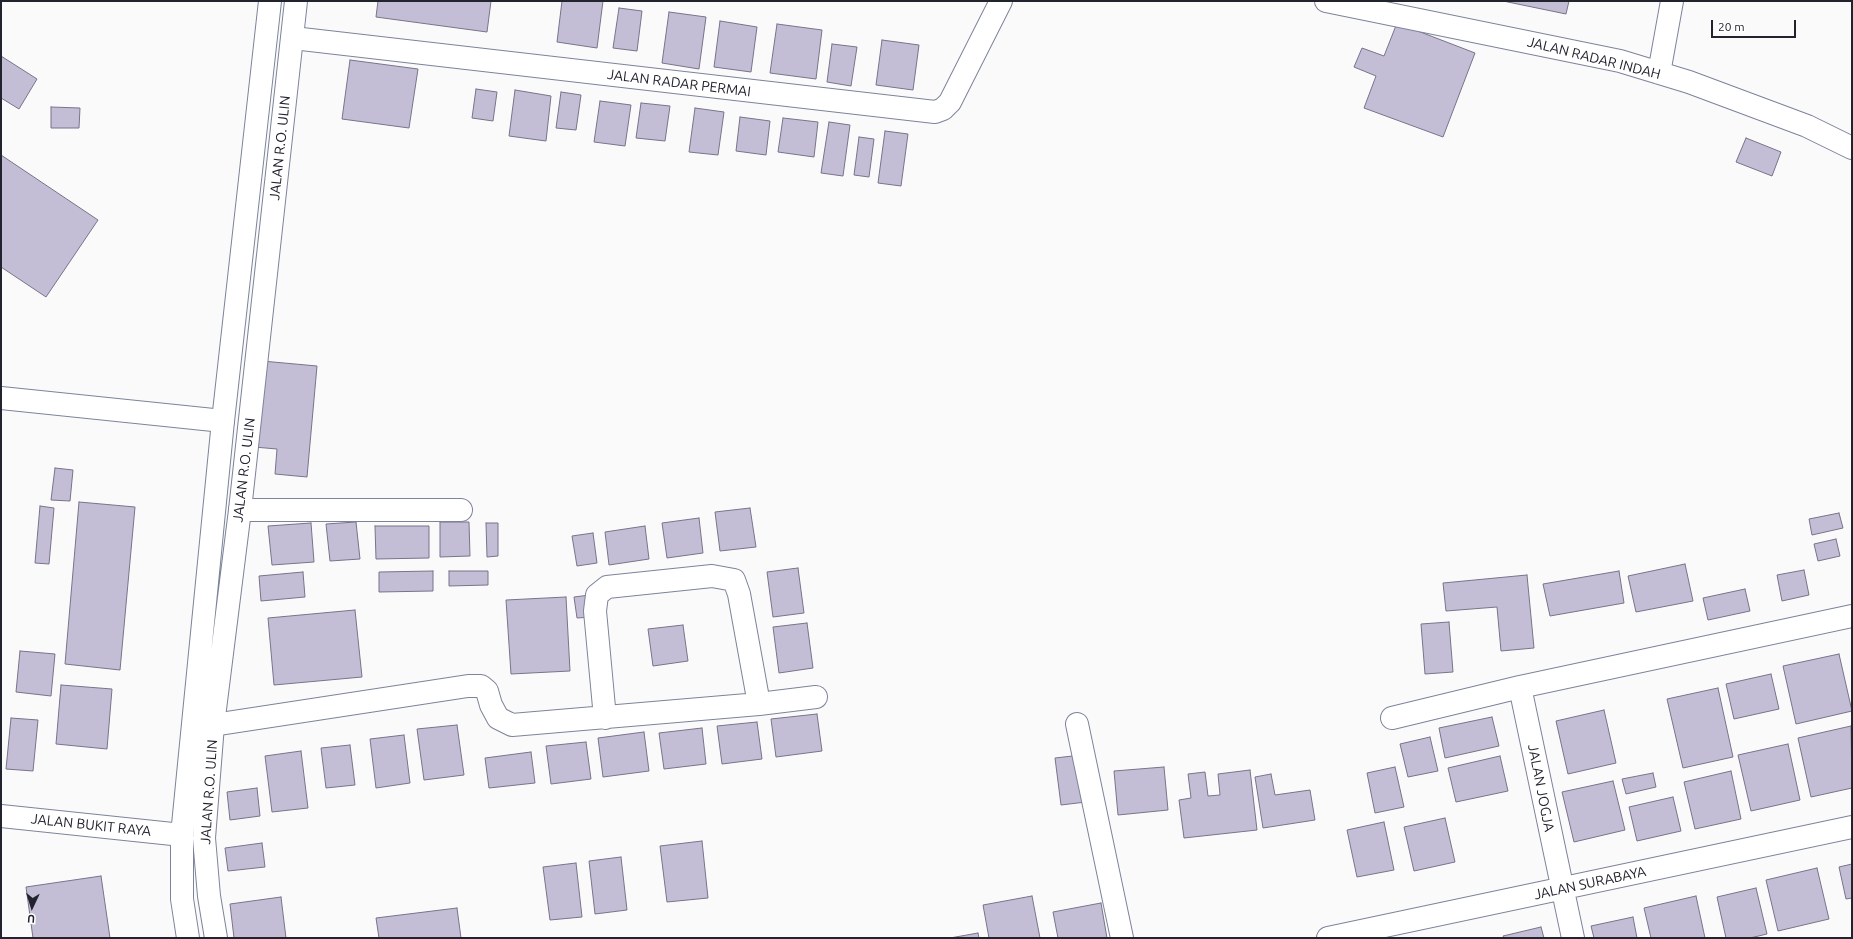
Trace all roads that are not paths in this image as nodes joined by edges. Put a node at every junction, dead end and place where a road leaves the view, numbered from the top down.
1 (270, 1) edge
2 (296, 1) edge
3 (1001, 1) edge
4 (1326, 1) edge
5 (1672, 1) edge
6 (292, 38) junction
7 (1659, 73) junction
8 (1852, 148) edge
9 (253, 159) junction
10 (279, 161) junction
11 (1, 398) edge
12 (223, 421) junction
13 (240, 510) junction
14 (461, 510) dead end
15 (1852, 616) edge
16 (1520, 687) junction
17 (816, 697) dead end
18 (759, 704) junction
19 (605, 718) junction
20 (1392, 718) dead end
21 (1077, 724) dead end
22 (213, 725) junction
23 (1, 816) edge
24 (1852, 827) edge
25 (182, 835) junction
26 (1561, 889) junction
27 (188, 938) edge
28 (216, 938) edge
29 (1122, 938) edge
30 (1328, 938) edge
31 (1573, 938) edge

1 - 9 street, JALAN R.O. ULIN
2 - 6 street, JALAN R.O. ULIN
3 - 6 street, JALAN RADAR PERMAI
4 - 7 street, JALAN RADAR INDAH
5 - 7 street
6 - 10 street, JALAN R.O. ULIN
7 - 8 street, JALAN RADAR INDAH
9 - 10 street
9 - 12 street, JALAN R.O. ULIN
10 - 13 street, JALAN R.O. ULIN
11 - 12 street
12 - 25 street, JALAN R.O. ULIN
13 - 14 street
13 - 22 street, JALAN R.O. ULIN
15 - 16 street
16 - 20 street
16 - 26 street, JALAN JOGJA
17 - 18 street
18 - 19 street
18 - 19 street
19 - 22 street
21 - 29 street
22 - 28 street, JALAN R.O. ULIN
23 - 25 street, JALAN BUKIT RAYA
24 - 26 street, JALAN SURABAYA
25 - 27 street, JALAN R.O. ULIN
26 - 30 street, JALAN SURABAYA
26 - 31 street, JALAN JOGJA

